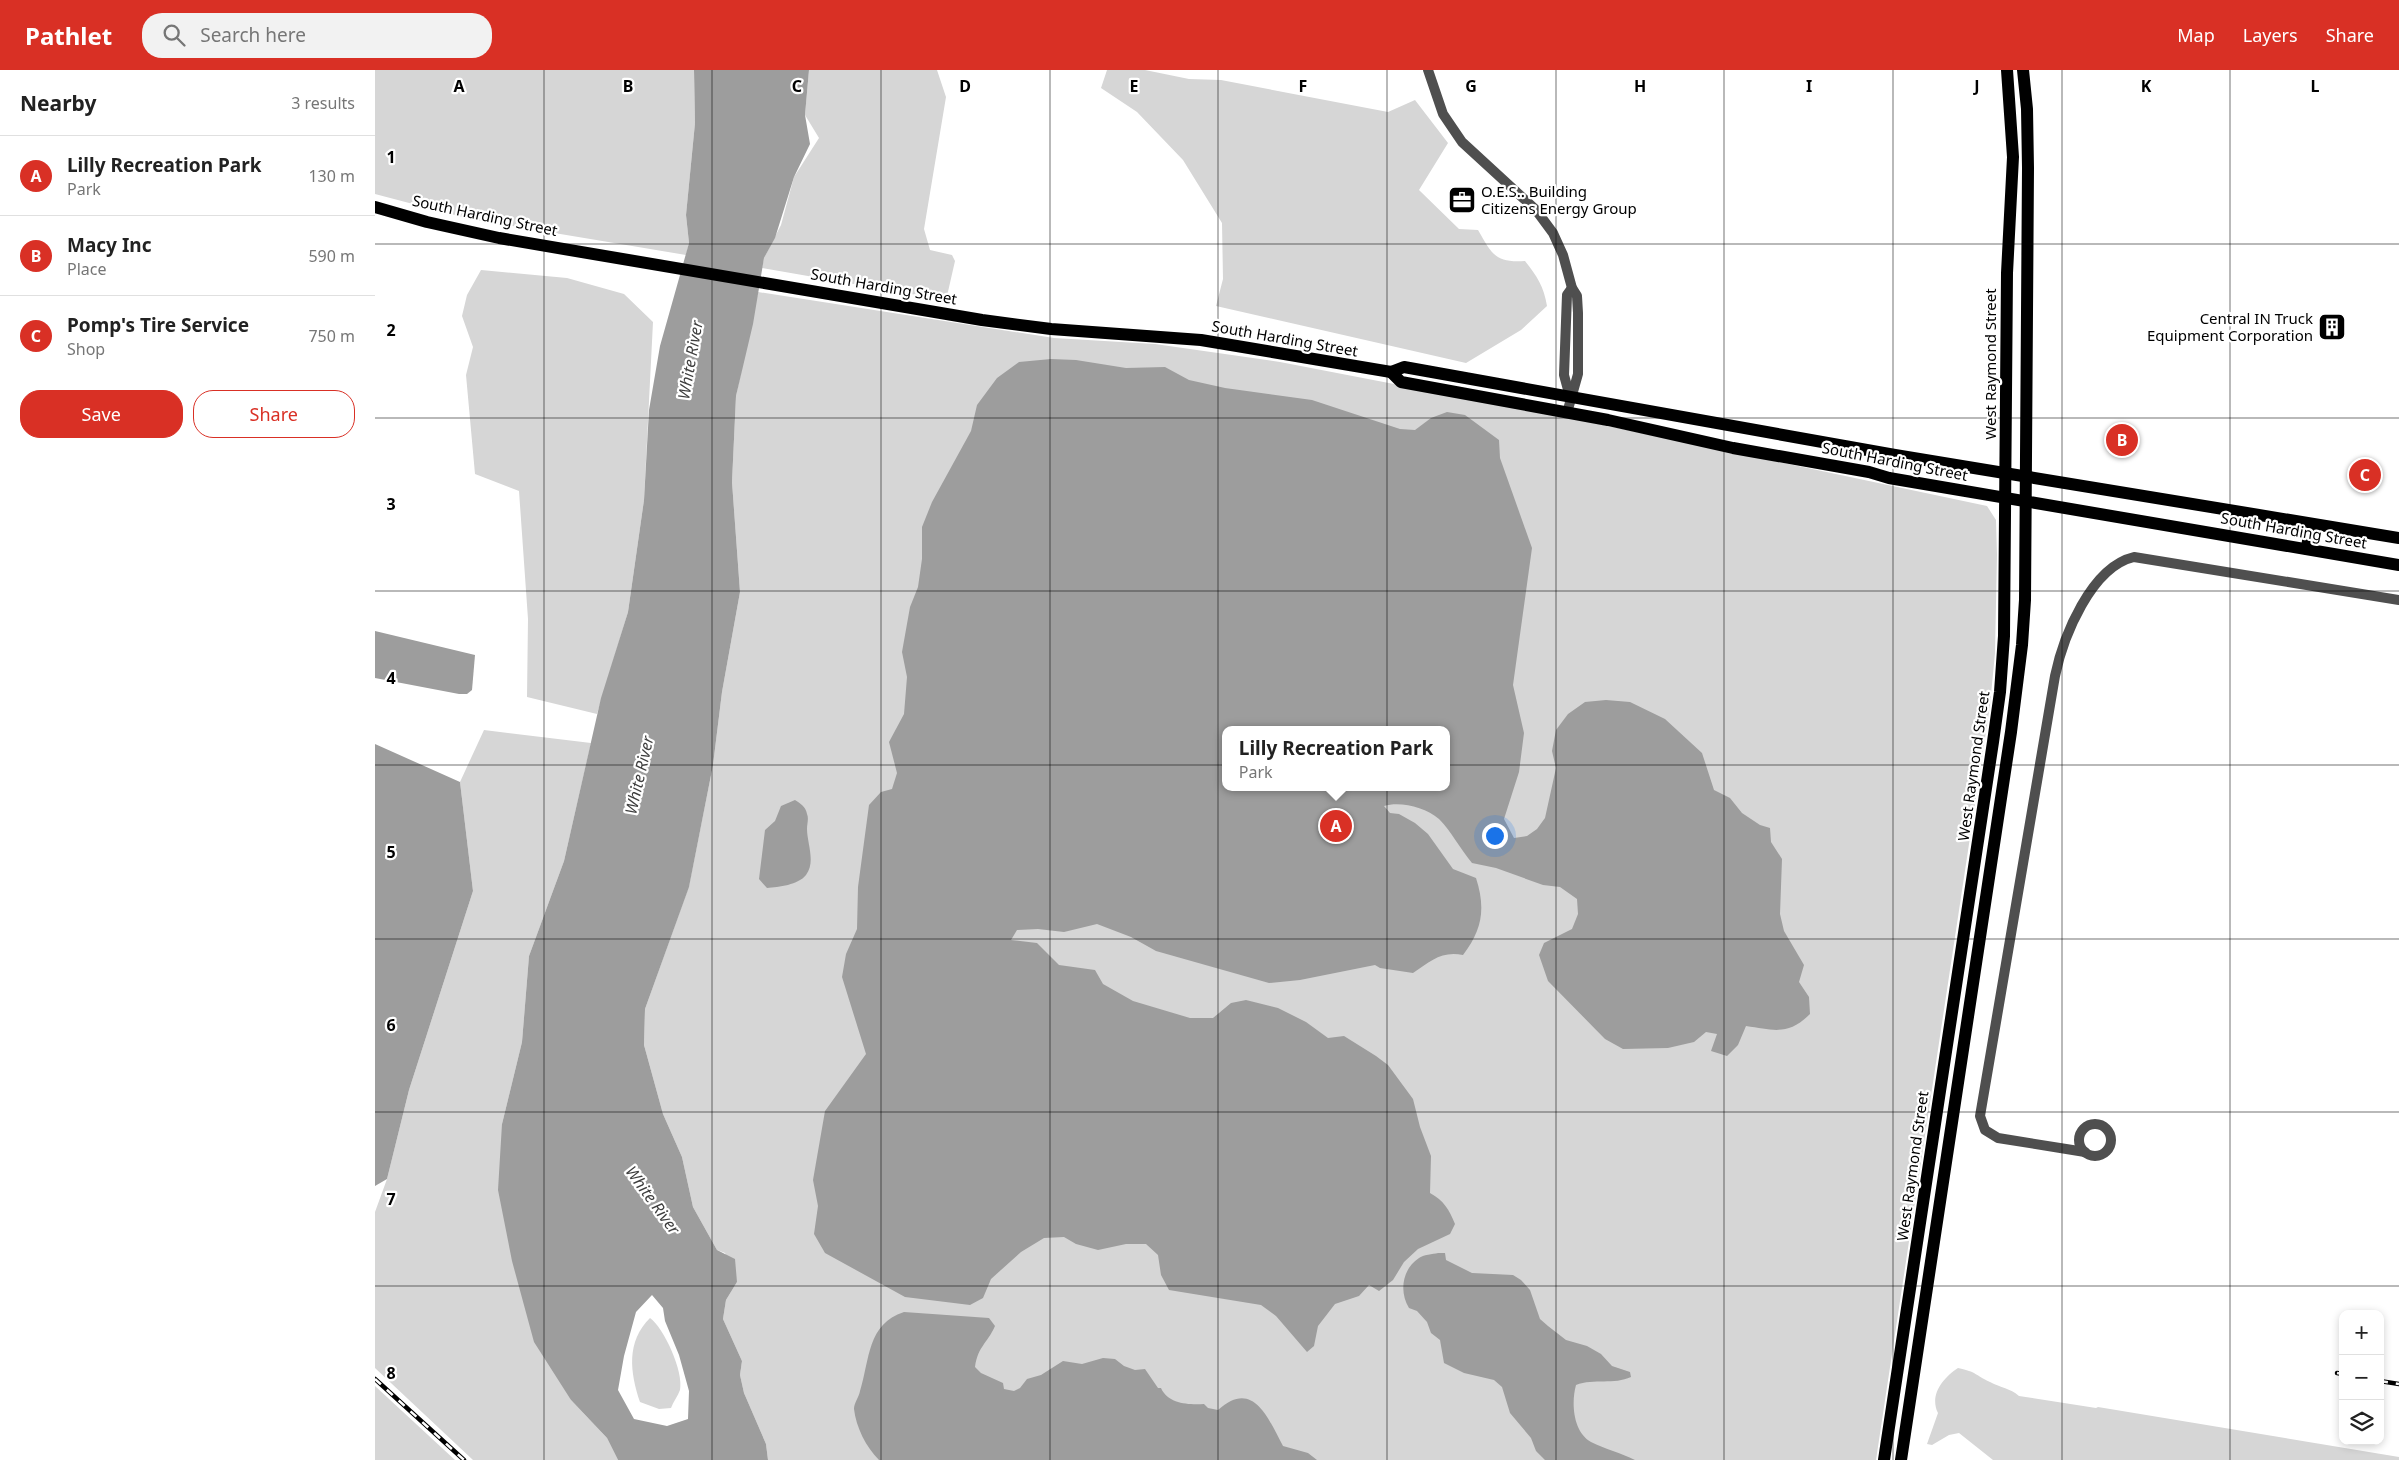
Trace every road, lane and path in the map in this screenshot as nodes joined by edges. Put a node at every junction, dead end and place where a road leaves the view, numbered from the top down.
1 (1427, 70) edge
2 (2007, 70) edge
3 (2023, 70) edge
4 (375, 207) edge
5 (1391, 372) junction
6 (1570, 397) junction
7 (1567, 413) junction
8 (1826, 443) junction
9 (1820, 463) junction
10 (2006, 472) junction
11 (2026, 475) junction
12 (2005, 498) junction
13 (2025, 501) junction
14 (2310, 524) junction
15 (2399, 538) edge
16 (2307, 550) junction
17 (2399, 564) edge
18 (2399, 600) edge
19 (1940, 1092) junction
20 (1957, 1094) junction
21 (2079, 1141) junction
22 (2062, 1148) junction
23 (2085, 1152) junction
24 (1884, 1460) edge
25 (1901, 1460) edge

1 - 6 street
2 - 10 main road, West Raymond Street
3 - 11 main road
4 - 5 main road, South Harding Street
5 - 6 main road, South Harding Street
5 - 7 main road, South Harding Street
6 - 7 street
6 - 8 main road, South Harding Street
7 - 9 main road, South Harding Street
8 - 9 main road
8 - 10 main road, South Harding Street
9 - 12 main road, South Harding Street
10 - 11 main road, South Harding Street
10 - 12 main road, West Raymond Street
11 - 13 main road
11 - 14 main road, South Harding Street
12 - 13 main road, South Harding Street
12 - 19 main road, West Raymond Street
13 - 16 main road, South Harding Street
13 - 20 main road
14 - 15 main road, South Harding Street
14 - 16 main road
16 - 17 main road, South Harding Street
18 - 22 street
19 - 20 main road
19 - 24 main road, West Raymond Street
20 - 25 main road
21 - 22 street
21 - 23 street
21 - 23 street
22 - 23 street

